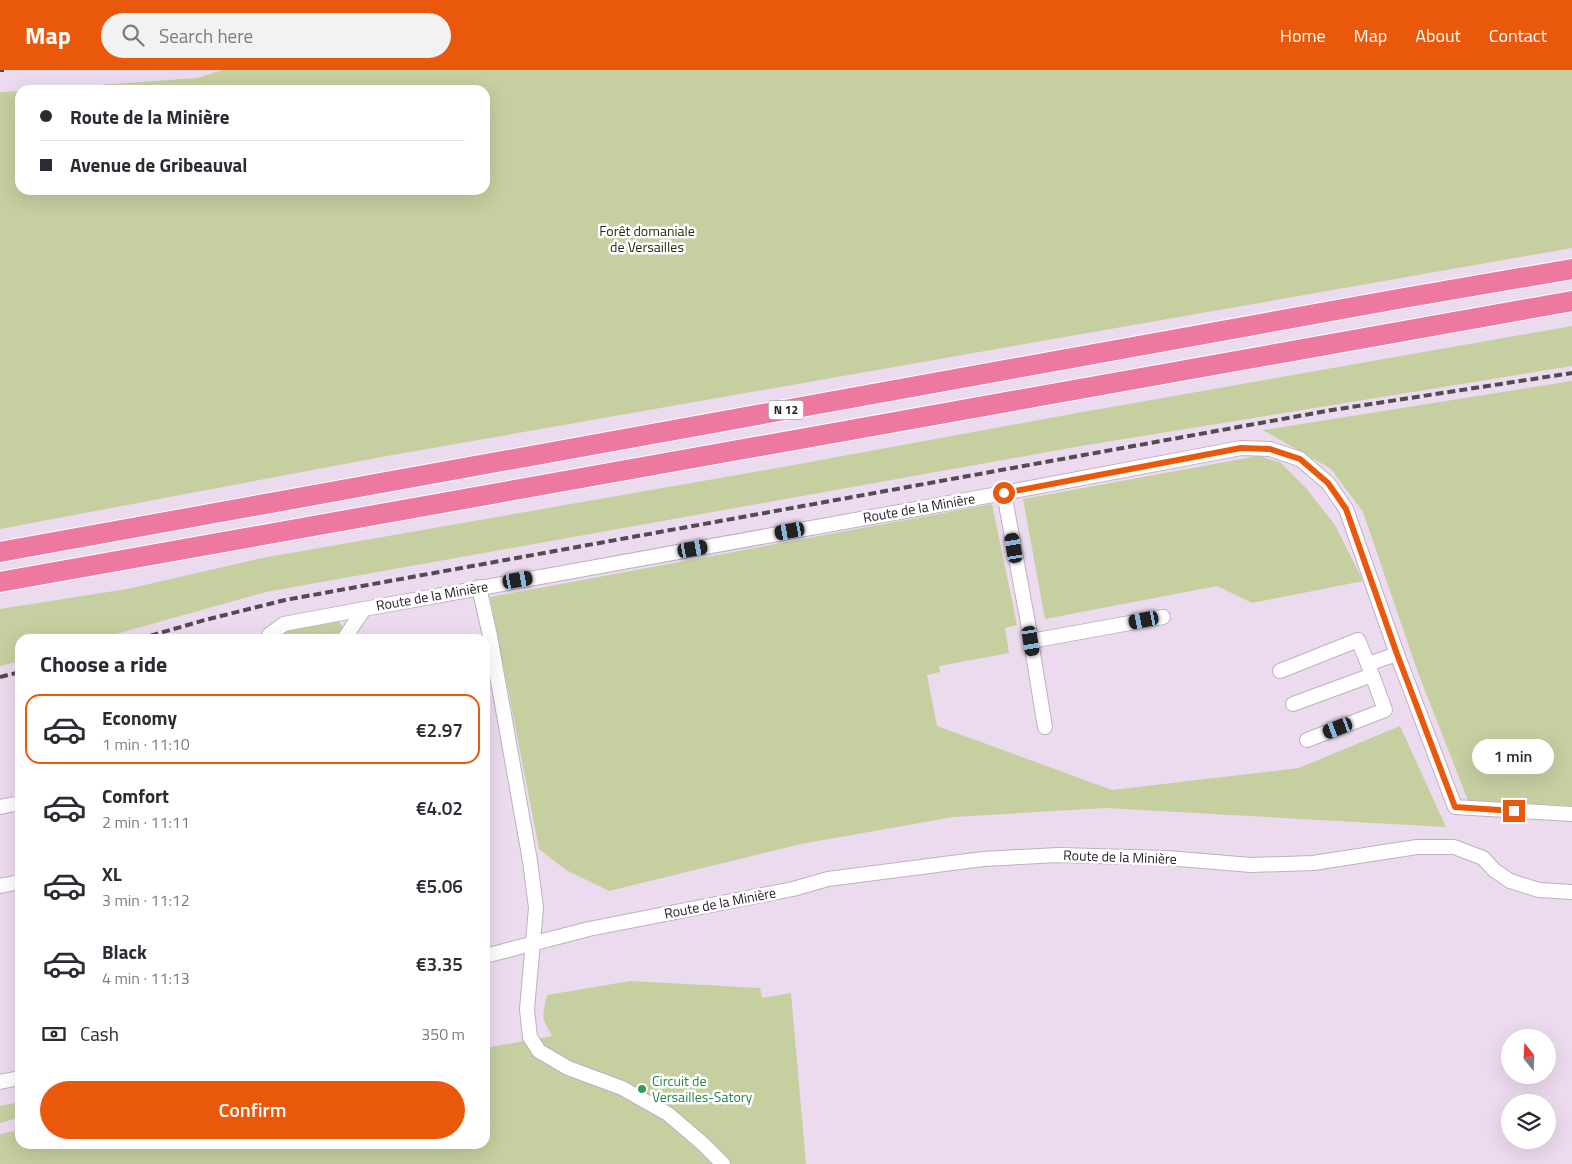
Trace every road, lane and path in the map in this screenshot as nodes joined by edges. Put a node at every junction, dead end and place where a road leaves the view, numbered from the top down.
1 (1572, 269) edge
2 (1572, 300) edge
3 (1004, 493) junction
4 (0, 552) edge
5 (0, 582) edge
6 (479, 587) junction
7 (364, 609) junction
8 (1163, 617) dead end
9 (271, 634) edge
10 (347, 634) edge
11 (490, 634) edge
12 (490, 636) edge
13 (1031, 641) junction
14 (1397, 654) junction
15 (1370, 670) junction
16 (1280, 671) dead end
17 (1293, 704) dead end
18 (1045, 727) dead end
19 (1307, 740) dead end
20 (15, 804) edge
21 (0, 807) edge
22 (1572, 814) edge
23 (15, 883) edge
24 (0, 886) edge
25 (1572, 892) edge
26 (533, 943) junction
27 (490, 955) edge
28 (15, 1079) edge
29 (0, 1082) edge
30 (722, 1164) edge

1 - 4 highway, N 12
2 - 5 highway, N 12
3 - 6 lane, Route de la Minière
3 - 13 lane
3 - 14 lane, Route de la Minière
6 - 7 lane, Route de la Minière
6 - 11 lane
7 - 9 lane, Route de la Minière
7 - 10 lane, Route de la Minière
8 - 13 lane
12 - 26 lane
13 - 18 lane
14 - 15 lane
14 - 22 lane, Route de la Minière
15 - 16 lane
15 - 17 lane
15 - 19 lane
20 - 21 lane
23 - 24 lane
25 - 26 lane, Route de la Minière
26 - 27 lane, Route de la Minière
26 - 30 lane
28 - 29 lane

